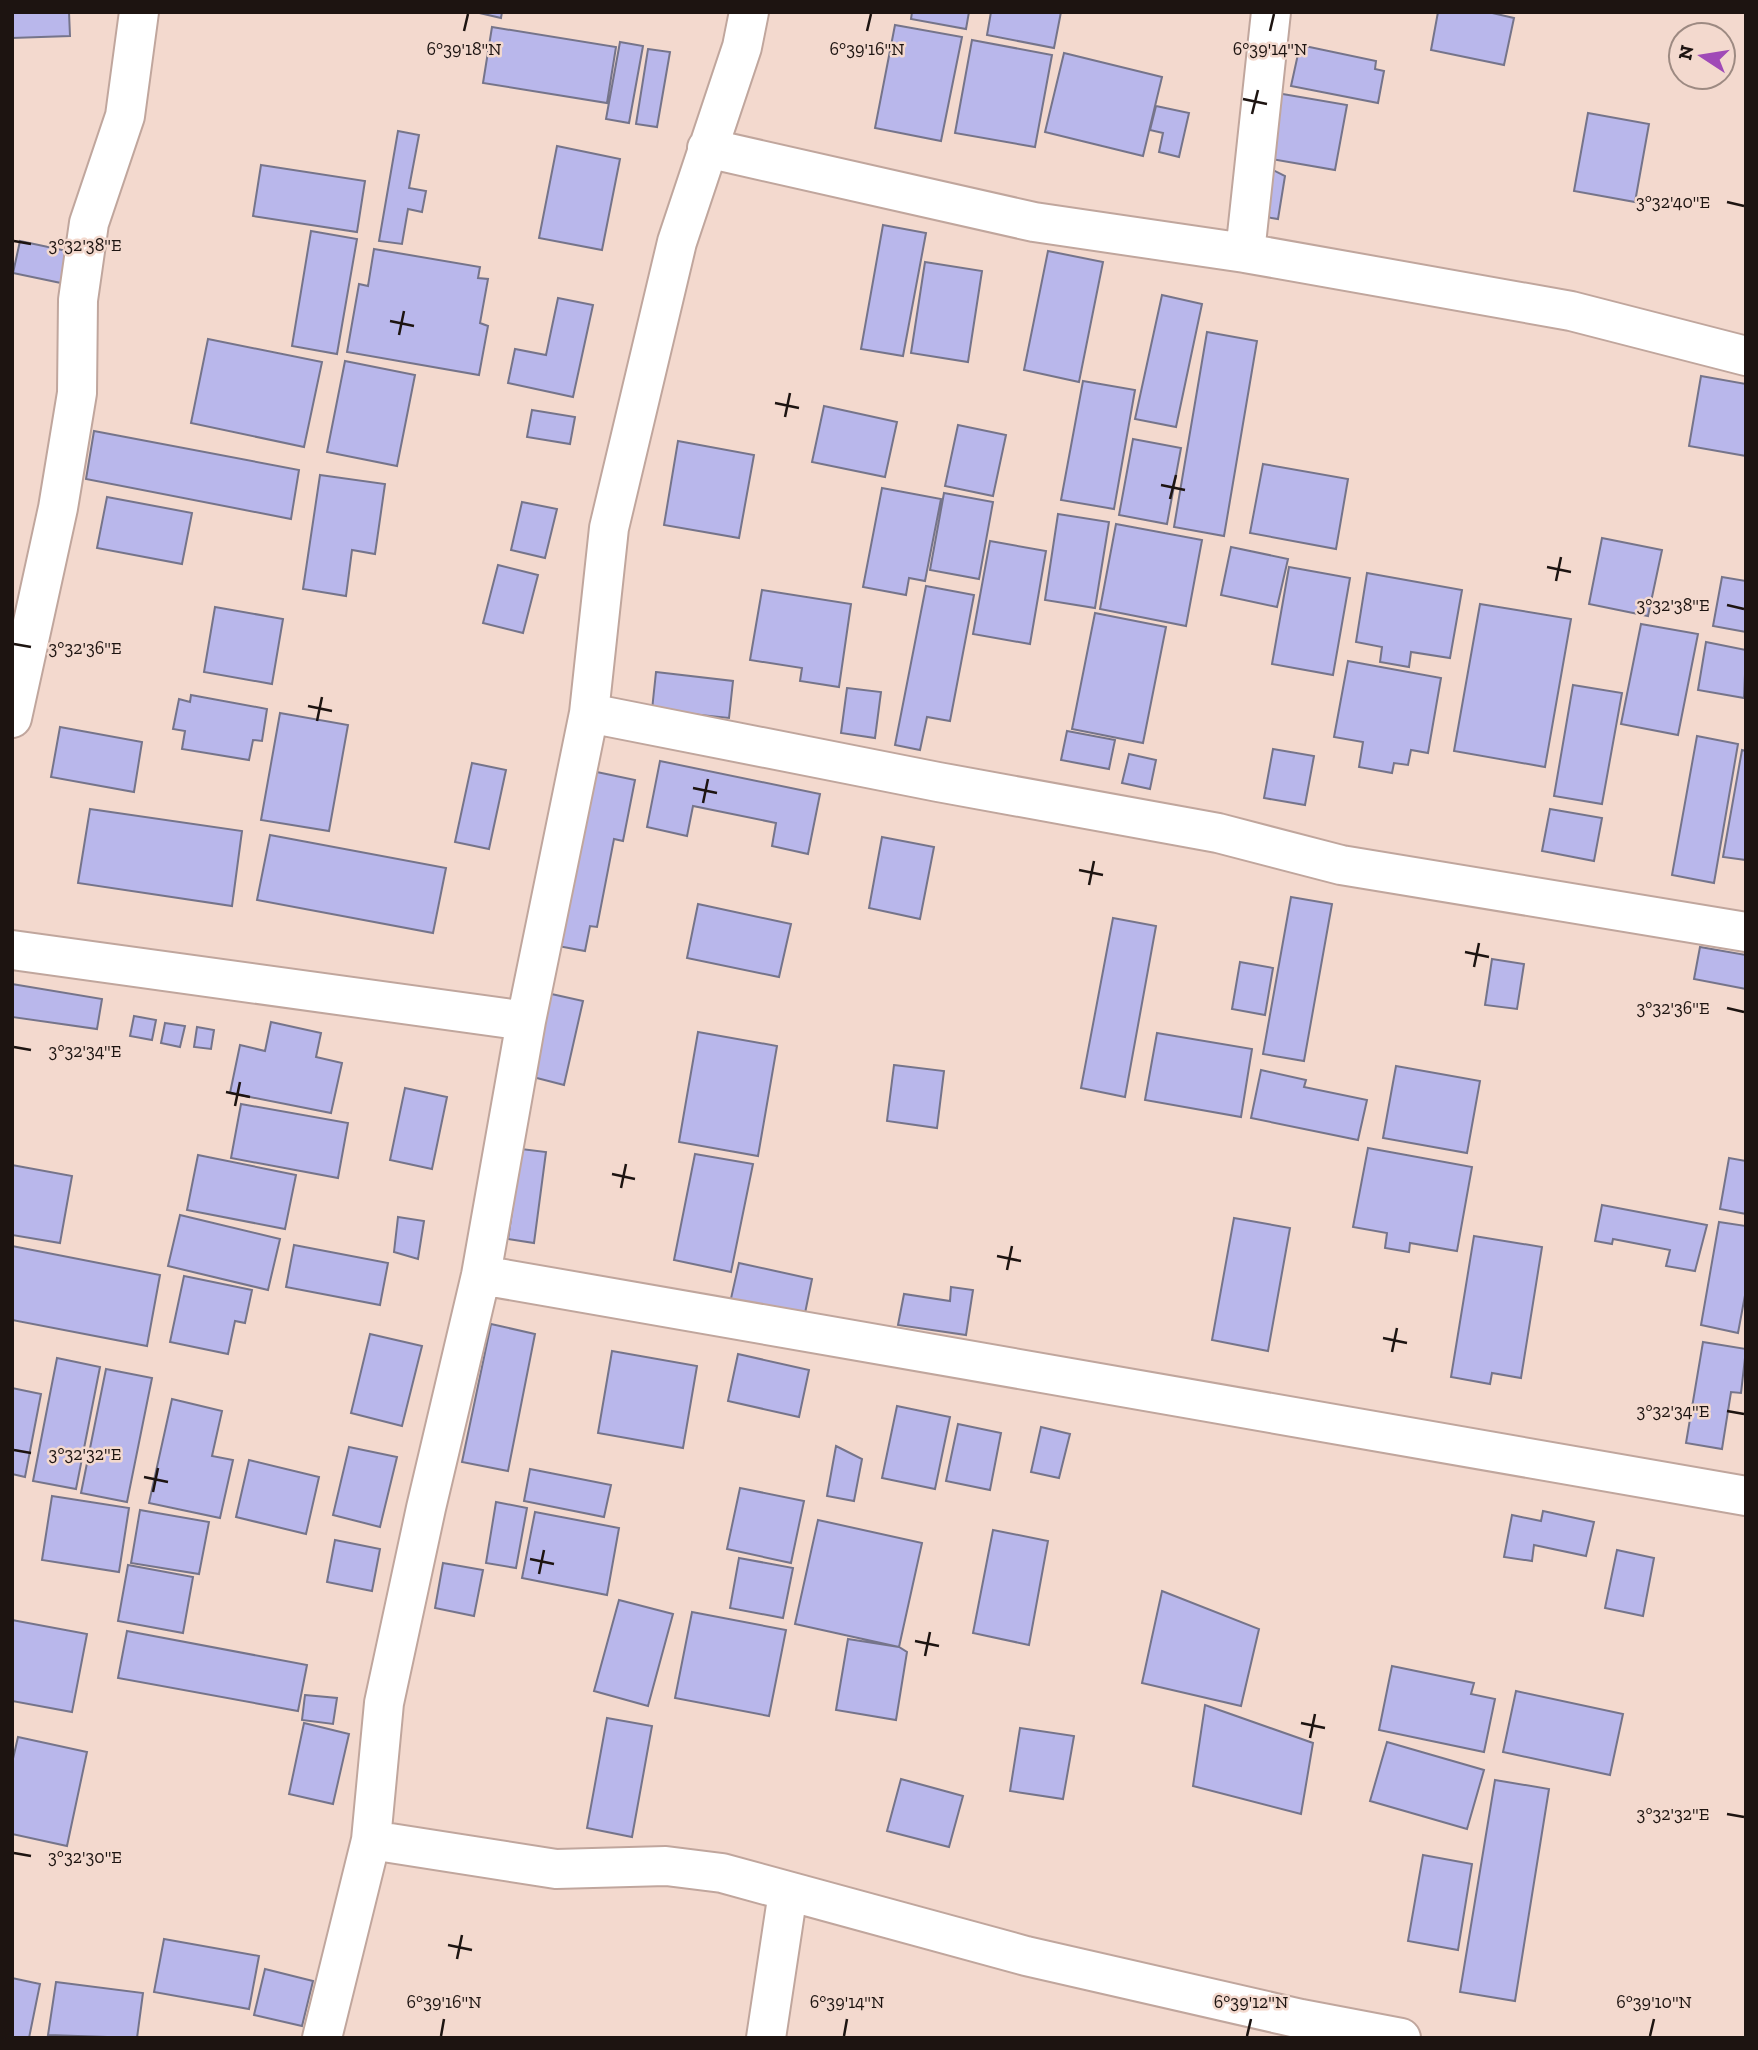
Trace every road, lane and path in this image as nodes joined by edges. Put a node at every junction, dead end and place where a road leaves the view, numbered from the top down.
1 (139, 12) edge
2 (748, 12) edge
3 (1271, 12) edge
4 (708, 148) junction
5 (1245, 253) junction
6 (1746, 356) edge
7 (13, 713) edge
8 (589, 713) junction
9 (1746, 932) edge
10 (12, 950) edge
11 (526, 1021) junction
12 (481, 1275) junction
13 (1746, 1496) edge
14 (371, 1840) junction
15 (788, 1892) junction
16 (1303, 2028) edge
17 (1354, 2034) edge
18 (322, 2038) edge
19 (766, 2038) edge
20 (1401, 2038) edge

1 - 7 street
2 - 4 street
3 - 5 street
4 - 5 street
4 - 8 street
5 - 6 street
8 - 9 street
8 - 11 street
10 - 11 street
11 - 12 street
12 - 13 street
12 - 14 street
14 - 15 street
14 - 18 street
15 - 16 street
15 - 19 street
16 - 17 street
17 - 20 street

